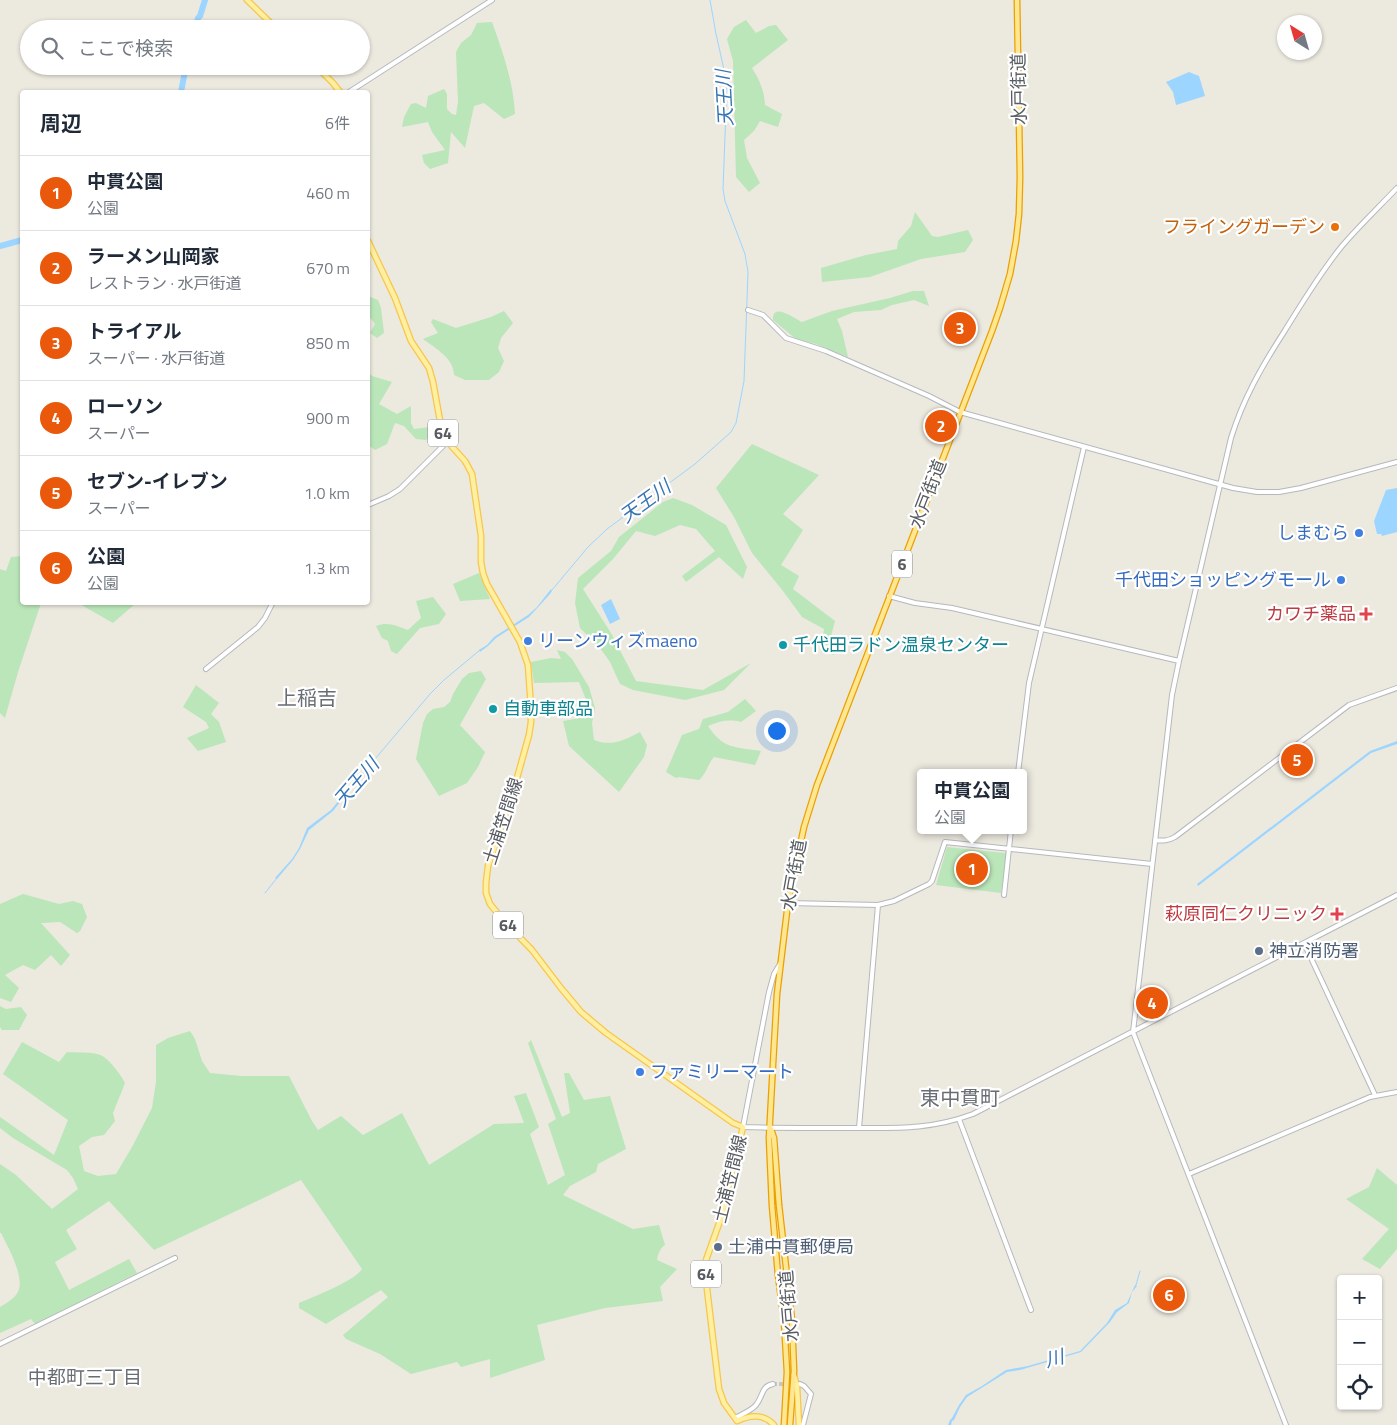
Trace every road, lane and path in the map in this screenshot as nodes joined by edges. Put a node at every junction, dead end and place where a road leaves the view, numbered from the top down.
1 (247, 0) edge
2 (492, 0) edge
3 (1017, 0) edge
4 (268, 20) edge
5 (325, 75) edge
6 (338, 90) edge
7 (352, 90) edge
8 (1397, 188) edge
9 (370, 245) edge
10 (748, 310) dead end
11 (960, 412) junction
12 (447, 442) junction
13 (1084, 446) junction
14 (1397, 462) edge
15 (1220, 485) junction
16 (370, 503) edge
17 (889, 596) junction
18 (272, 605) edge
19 (1042, 628) junction
20 (1179, 662) junction
21 (206, 670) dead end
22 (1397, 688) edge
23 (1018, 769) edge
24 (1011, 834) edge
25 (1155, 840) junction
26 (1009, 848) junction
27 (1152, 864) junction
28 (1004, 895) dead end
29 (1397, 895) edge
30 (788, 903) junction
31 (878, 905) junction
32 (1304, 943) junction
33 (780, 964) junction
34 (1133, 1032) junction
35 (1397, 1092) edge
36 (1375, 1095) junction
37 (959, 1119) junction
38 (743, 1127) junction
39 (770, 1128) junction
40 (859, 1128) junction
41 (1189, 1174) junction
42 (176, 1258) dead end
43 (1031, 1310) dead end
44 (0, 1344) edge
45 (794, 1371) junction
46 (773, 1384) dead end
47 (800, 1384) dead end
48 (737, 1422) edge
49 (774, 1425) edge
50 (784, 1425) edge
51 (790, 1425) edge
52 (801, 1425) edge
53 (1286, 1425) edge

1 - 4 main road
2 - 7 street
3 - 11 highway, 水戸街道 / 6
5 - 6 main road
8 - 15 street
9 - 12 main road, 土浦笠間線 / 64
10 - 11 street
11 - 13 street
11 - 17 highway, 水戸街道 / 6
12 - 16 street
12 - 38 main road, 土浦笠間線 / 64
13 - 15 street
13 - 19 street
14 - 15 street
15 - 20 street
17 - 19 street
17 - 30 highway, 水戸街道 / 6
18 - 21 street
19 - 20 street
19 - 23 street
20 - 25 street
22 - 25 street
24 - 26 street
25 - 27 street
26 - 27 street
26 - 28 street
26 - 31 street
27 - 34 street
29 - 32 street
30 - 31 street
30 - 33 highway, 水戸街道 / 6
31 - 40 street
32 - 34 street
32 - 36 street
33 - 38 street
33 - 39 highway, 水戸街道 / 6
34 - 37 street
34 - 41 street
35 - 36 street
36 - 41 street
37 - 40 street
37 - 43 street
38 - 39 street
38 - 48 main road, 土浦笠間線 / 64
39 - 40 street
39 - 45 highway, 水戸街道 / 6
39 - 50 highway, 水戸街道 / 6
41 - 53 street
42 - 44 street
45 - 51 highway, 水戸街道 / 6
45 - 52 main road
46 - 48 street
47 - 52 street
48 - 49 main road

